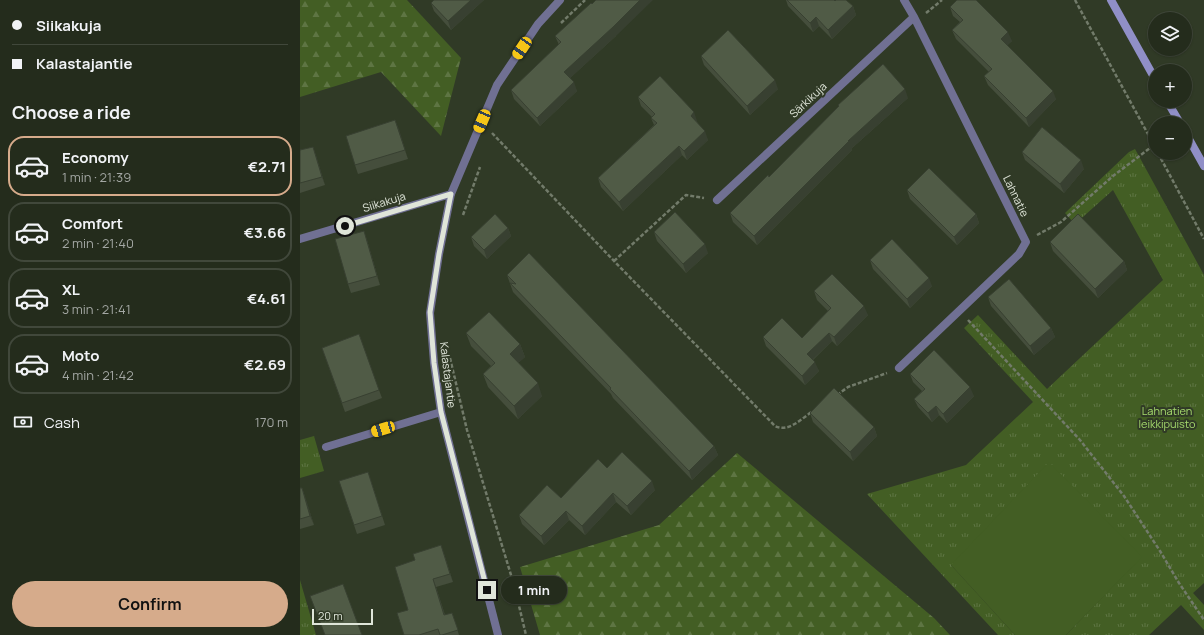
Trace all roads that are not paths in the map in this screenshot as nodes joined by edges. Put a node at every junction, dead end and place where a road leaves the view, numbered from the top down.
1 (560, 0) edge
2 (904, 0) edge
3 (1111, 0) edge
4 (914, 16) junction
5 (1148, 66) edge
6 (1192, 145) edge
7 (1204, 166) edge
8 (451, 194) junction
9 (717, 200) road end
10 (300, 239) edge
11 (899, 368) road end
12 (441, 412) junction
13 (326, 447) dead end
14 (498, 635) edge

1 - 8 street, Kalastajantie
2 - 4 street, Lahnatie
3 - 5 street
4 - 9 street, Särkikuja
4 - 11 street, Lahnatie
6 - 7 street
8 - 10 street, Siikakuja
8 - 12 street, Kalastajantie
12 - 13 street
12 - 14 street, Kalastajantie

